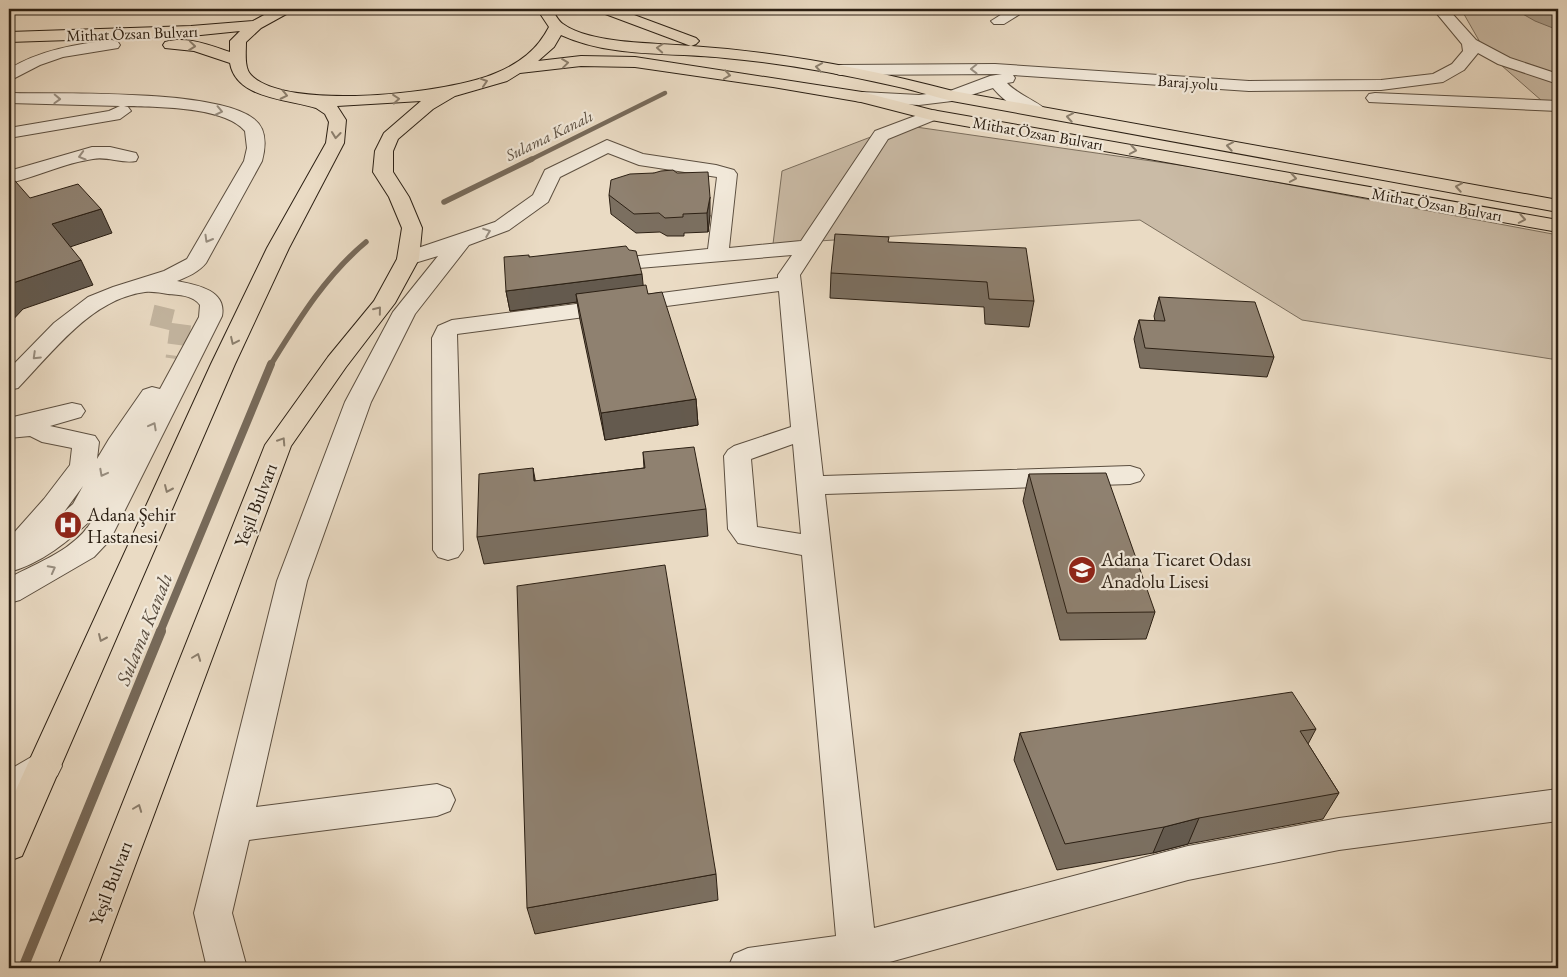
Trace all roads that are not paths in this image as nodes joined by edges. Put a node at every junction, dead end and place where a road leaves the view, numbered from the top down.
1 (285, 9) edge
2 (544, 9) edge
3 (605, 9) edge
4 (1021, 9) edge
5 (1440, 9) edge
6 (999, 21) dead end
7 (256, 25) junction
8 (557, 27) junction
9 (82, 35) joint
10 (1470, 43) junction
11 (13, 46) edge
12 (112, 46) junction
13 (726, 53) junction
14 (238, 60) junction
15 (517, 69) junction
16 (840, 70) junction
17 (1076, 74) junction
18 (9, 76) edge
19 (1558, 79) edge
20 (996, 80) junction
21 (1249, 86) junction
22 (449, 92) junction
23 (952, 96) junction
24 (862, 97) junction
25 (9, 98) edge
26 (312, 101) junction
27 (175, 104) junction
28 (1558, 106) edge
29 (1038, 111) junction
30 (931, 115) junction
31 (9, 133) edge
32 (881, 135) junction
33 (130, 157) dead end
34 (9, 163) edge
35 (18, 175) edge
36 (1558, 206) edge
37 (1558, 226) edge
38 (460, 242) junction
39 (807, 247) junction
40 (718, 255) junction
41 (408, 259) junction
42 (639, 262) edge
43 (790, 283) junction
44 (144, 286) junction
45 (176, 359) tunnel mouth
46 (9, 383) edge
47 (72, 411) dead end
48 (9, 422) edge
49 (9, 430) edge
50 (805, 431) junction
51 (1130, 475) dead end
52 (811, 485) junction
53 (9, 547) edge
54 (818, 547) junction
55 (448, 550) dead end
56 (9, 562) edge
57 (9, 592) edge
58 (45, 766) junction
59 (9, 789) edge
60 (437, 800) dead end
61 (1558, 805) edge
62 (234, 826) junction
63 (9, 844) edge
64 (858, 952) junction
65 (77, 968) edge
66 (227, 968) edge
67 (748, 968) edge

1 - 7 main road
2 - 8 main road
3 - 13 main road
4 - 6 street
5 - 10 street
7 - 9 main road, Mithat Özsan Bulvarı
7 - 14 main road
13 -> 8 main road
8 - 15 main road
9 - 11 street
10 - 19 street
10 - 21 street, Baraj yolu
11 - 12 main road, Mithat Özsan Bulvarı
12 -> 14 main road, Mithat Özsan Bulvarı
12 - 18 street
16 -> 13 main road, Mithat Özsan Bulvarı
14 -> 26 main road
22 -> 15 main road
15 -> 24 main road, Mithat Özsan Bulvarı
17 -> 16 street, Baraj yolu
16 - 23 main road, Mithat Özsan Bulvarı
17 - 20 street
17 - 21 street, Baraj yolu
20 - 23 street
20 - 29 street
21 - 28 street
26 -> 22 main road
22 - 41 main road, Yeşil Bulvarı
23 - 24 street
23 - 29 main road, Mithat Özsan Bulvarı
24 - 30 main road, Mithat Özsan Bulvarı
24 - 32 street
25 -> 27 street
26 -> 58 main road
27 - 31 street
27 -> 44 street
36 -> 29 main road, Mithat Özsan Bulvarı
30 - 32 street
30 -> 37 main road, Mithat Özsan Bulvarı
32 - 39 street
33 -> 35 street
34 - 35 street
38 -> 40 street
38 - 41 street
38 - 62 street
39 - 40 street
39 - 43 street
40 - 42 street
65 -> 41 main road, Yeşil Bulvarı
43 - 50 street
43 - 55 street
44 -> 46 street
57 -> 44 street
45 -> 56 street
47 - 48 street
49 - 53 street
50 - 52 street
50 - 54 street
51 - 52 street
52 - 54 street
54 - 64 street
58 - 59 street
58 - 63 main road
60 - 62 street
61 - 64 street
62 - 66 street
64 - 67 street

